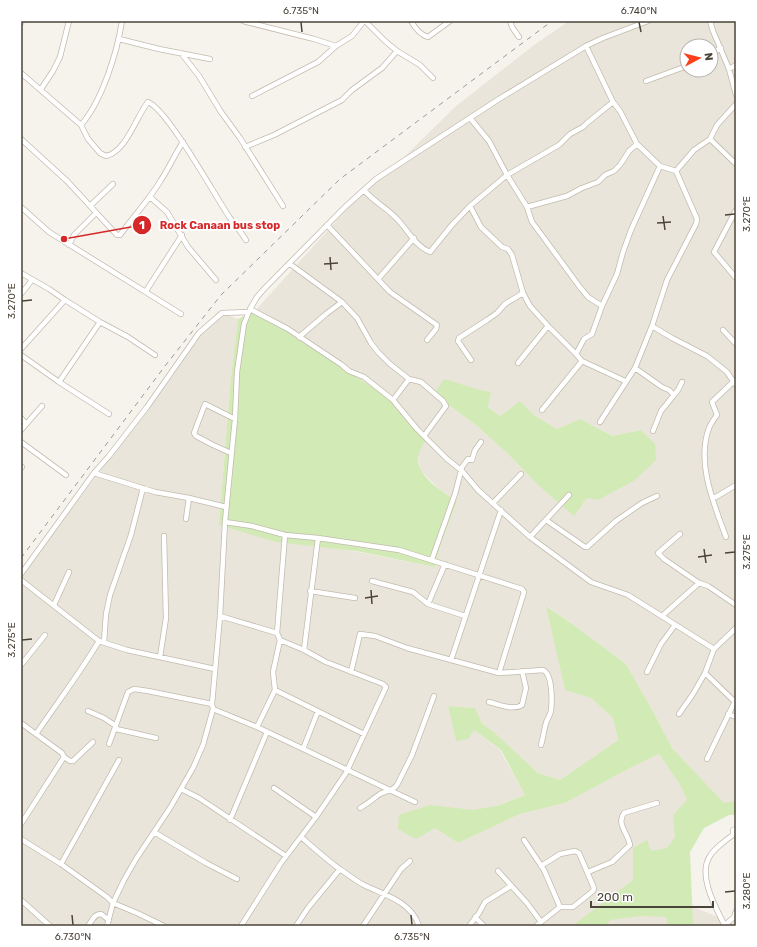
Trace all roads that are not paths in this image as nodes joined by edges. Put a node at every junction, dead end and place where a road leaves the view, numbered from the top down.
1 (69, 21) edge
2 (122, 21) edge
3 (243, 21) edge
4 (364, 21) edge
5 (411, 21) edge
6 (450, 21) edge
7 (510, 21) edge
8 (648, 21) edge
9 (710, 21) edge
10 (518, 36) dead end
11 (119, 39) junction
12 (336, 46) junction
13 (586, 46) junction
14 (721, 48) joint
15 (397, 51) junction
16 (181, 53) junction
17 (210, 58) dead end
18 (736, 65) edge
19 (679, 69) edge
20 (729, 70) junction
21 (21, 74) edge
22 (433, 78) dead end
23 (646, 81) dead end
24 (41, 89) junction
25 (736, 95) edge
26 (252, 96) dead end
27 (613, 102) junction
28 (736, 104) edge
29 (470, 118) junction
30 (81, 126) junction
31 (21, 139) edge
32 (710, 139) junction
33 (182, 142) junction
34 (637, 144) junction
35 (245, 147) junction
36 (736, 164) edge
37 (660, 166) junction
38 (676, 171) junction
39 (507, 175) junction
40 (113, 184) dead end
41 (364, 190) junction
42 (150, 197) junction
43 (90, 206) junction
44 (283, 206) dead end
45 (470, 206) junction
46 (21, 207) edge
47 (527, 207) junction
48 (736, 210) edge
49 (96, 214) junction
50 (327, 225) junction
51 (182, 235) junction
52 (414, 238) junction
53 (246, 240) dead end
54 (69, 244) junction
55 (290, 264) junction
56 (21, 273) edge
57 (379, 278) junction
58 (736, 278) edge
59 (32, 280) junction
60 (216, 280) dead end
61 (146, 291) junction
62 (523, 293) junction
63 (21, 294) edge
64 (65, 300) junction
65 (342, 302) junction
66 (602, 306) junction
67 (249, 311) junction
68 (181, 314) dead end
69 (100, 322) junction
70 (548, 326) junction
71 (652, 326) junction
72 (723, 330) dead end
73 (299, 337) junction
74 (427, 340) dead end
75 (736, 344) edge
76 (21, 349) edge
77 (576, 354) junction
78 (21, 355) edge
79 (155, 355) dead end
80 (471, 360) dead end
81 (582, 361) junction
82 (518, 363) dead end
83 (635, 368) junction
84 (409, 379) junction
85 (625, 381) junction
86 (59, 382) junction
87 (682, 382) dead end
88 (735, 382) edge
89 (674, 395) junction
90 (393, 400) junction
91 (42, 406) dead end
92 (542, 410) dead end
93 (109, 414) dead end
94 (21, 418) edge
95 (234, 419) junction
96 (600, 422) dead end
97 (26, 424) junction
98 (21, 430) edge
99 (653, 431) dead end
100 (424, 436) junction
101 (21, 442) edge
102 (481, 442) dead end
103 (231, 453) junction
104 (461, 471) junction
105 (94, 473) junction
106 (521, 474) dead end
107 (66, 475) dead end
108 (736, 485) edge
109 (143, 488) junction
110 (569, 495) dead end
111 (657, 496) dead end
112 (712, 497) junction
113 (189, 498) junction
114 (493, 503) junction
115 (226, 507) junction
116 (501, 510) junction
117 (186, 519) dead end
118 (546, 520) junction
119 (224, 522) junction
120 (680, 534) dead end
121 (285, 535) junction
122 (164, 536) dead end
123 (530, 537) junction
124 (726, 537) dead end
125 (318, 538) junction
126 (432, 559) junction
127 (445, 564) junction
128 (69, 572) dead end
129 (21, 574) edge
130 (479, 576) junction
131 (21, 580) edge
132 (372, 581) dead end
133 (699, 582) junction
134 (310, 591) junction
135 (355, 598) dead end
136 (428, 604) junction
137 (54, 605) junction
138 (736, 605) edge
139 (220, 616) junction
140 (465, 616) junction
141 (662, 616) junction
142 (675, 625) junction
143 (736, 628) edge
144 (277, 633) junction
145 (45, 635) dead end
146 (280, 640) junction
147 (102, 641) junction
148 (714, 648) junction
149 (304, 650) junction
150 (160, 657) junction
151 (451, 660) junction
152 (21, 665) edge
153 (215, 669) junction
154 (522, 671) junction
155 (351, 672) junction
156 (647, 672) dead end
157 (500, 673) junction
158 (705, 673) junction
159 (275, 690) junction
160 (434, 696) dead end
161 (735, 700) edge
162 (489, 702) dead end
163 (213, 707) junction
164 (88, 711) dead end
165 (318, 711) junction
166 (679, 714) dead end
167 (728, 714) junction
168 (736, 717) edge
169 (23, 725) edge
170 (257, 727) junction
171 (116, 728) junction
172 (21, 731) edge
173 (267, 732) junction
174 (36, 734) junction
175 (364, 734) junction
176 (156, 738) dead end
177 (94, 742) dead end
178 (110, 744) dead end
179 (541, 745) dead end
180 (303, 749) junction
181 (64, 756) junction
182 (707, 759) dead end
183 (119, 760) dead end
184 (347, 770) junction
185 (274, 788) dead end
186 (181, 789) junction
187 (388, 790) junction
188 (415, 802) dead end
189 (657, 803) dead end
190 (360, 808) dead end
191 (316, 817) junction
192 (230, 820) junction
193 (21, 824) edge
194 (736, 829) edge
195 (154, 832) junction
196 (301, 837) junction
197 (21, 838) edge
198 (524, 840) dead end
199 (286, 856) junction
200 (410, 861) dead end
201 (61, 864) junction
202 (541, 866) junction
203 (340, 869) junction
204 (498, 871) dead end
205 (588, 872) junction
206 (237, 878) dead end
207 (511, 886) junction
208 (385, 894) junction
209 (21, 900) edge
210 (113, 903) junction
211 (560, 907) junction
212 (736, 911) edge
213 (475, 917) junction
214 (109, 920) junction
215 (541, 922) junction
216 (50, 926) edge
217 (88, 926) edge
218 (107, 926) edge
219 (164, 926) edge
220 (241, 926) edge
221 (296, 926) edge
222 (363, 926) edge
223 (419, 926) edge
224 (469, 926) edge
225 (484, 926) edge
226 (536, 926) edge
227 (725, 926) edge

1 - 24 street
2 - 11 street
3 - 12 street
4 - 12 street
4 - 15 street
5 - 6 street
7 - 10 street
8 - 13 street
9 - 14 street
11 - 16 street
11 - 30 street
12 - 26 street
13 - 27 street
13 - 29 street
14 - 20 street
15 - 22 street
15 - 35 street
16 - 17 street
16 - 35 street
18 - 20 street
19 - 23 street
20 - 25 street
21 - 24 street
24 - 30 street
27 - 34 street
27 - 39 street
28 - 32 street
29 - 39 street
29 - 41 street
30 - 33 street
31 - 43 street
32 - 36 street
32 - 38 street
33 - 42 street
33 - 53 street
34 - 37 street
34 - 47 street
35 - 44 street
37 - 38 street
37 - 66 street
38 - 71 street
39 - 45 street
39 - 47 street
40 - 43 street
41 - 50 street
41 - 52 street
42 - 49 street
42 - 51 street
43 - 49 street
45 - 52 street
45 - 62 street
46 - 54 street
47 - 66 street
48 - 58 street
49 - 54 street
50 - 55 street
50 - 57 street
51 - 60 street
51 - 61 street
52 - 57 street
54 - 61 street
55 - 65 street
55 - 67 street
56 - 59 street
57 - 74 street
59 - 63 street
59 - 64 street
61 - 68 street
62 - 70 street
62 - 80 street
64 - 69 street
64 - 76 street
65 - 73 street
65 - 84 street
66 - 77 street
67 - 73 street
67 - 95 street
67 - 105 street
69 - 79 street
69 - 86 street
70 - 77 street
70 - 82 street
71 - 83 street
71 - 88 street
72 - 75 street
73 - 90 street
77 - 81 street
78 - 86 street
81 - 85 street
81 - 92 street
83 - 85 street
83 - 89 street
84 - 90 street
84 - 100 street
85 - 96 street
86 - 93 street
87 - 89 street
88 - 112 street
89 - 99 street
90 - 100 street
91 - 97 street
94 - 97 street
95 - 103 street
95 - 103 street
97 - 98 street
100 - 104 street
101 - 107 street
102 - 104 street
103 - 115 street
104 - 114 street
104 - 126 street
105 - 109 street
105 - 129 street
106 - 114 street
108 - 112 street
109 - 113 street
109 - 147 street
110 - 118 street
111 - 118 street
112 - 124 street
113 - 115 street
113 - 117 street
114 - 116 street
115 - 119 street
116 - 123 street
116 - 130 street
118 - 123 street
119 - 121 street
119 - 139 street
120 - 133 street
121 - 125 street
121 - 144 street
122 - 150 street
123 - 141 street
125 - 126 street
125 - 134 street
126 - 127 street
127 - 130 street
127 - 136 street
128 - 137 street
130 - 140 street
130 - 157 street
131 - 137 street
132 - 136 street
133 - 138 street
133 - 141 street
134 - 135 street
134 - 149 street
136 - 140 street
137 - 147 street
139 - 144 street
139 - 153 street
140 - 151 street
141 - 142 street
142 - 148 street
142 - 156 street
143 - 148 street
144 - 146 street
145 - 152 street
146 - 149 street
146 - 159 street
147 - 150 street
147 - 174 street
148 - 158 street
149 - 155 street
150 - 153 street
151 - 155 street
151 - 157 street
153 - 163 street
154 - 157 street
154 - 162 street
154 - 179 street
155 - 175 street
158 - 161 street
158 - 166 street
159 - 165 street
159 - 170 street
160 - 187 street
161 - 167 street
163 - 170 street
163 - 171 street
163 - 186 street
164 - 171 street
165 - 175 street
165 - 180 street
167 - 168 street
167 - 182 street
169 - 172 street
169 - 174 street
170 - 173 street
171 - 176 street
171 - 178 street
173 - 180 street
173 - 192 street
174 - 181 street
175 - 184 street
177 - 181 street
180 - 184 street
181 - 193 street
183 - 201 street
184 - 187 street
184 - 191 street
185 - 191 street
186 - 192 street
186 - 195 street
187 - 188 street
187 - 190 street
189 - 205 street
191 - 196 street
192 - 199 street
194 - 227 street
195 - 206 street
195 - 210 street
196 - 199 street
196 - 203 street
197 - 201 street
198 - 202 street
199 - 220 street
200 - 208 street
201 - 210 street
202 - 205 street
202 - 211 street
203 - 208 street
203 - 221 street
204 - 207 street
205 - 211 street
207 - 213 street
207 - 215 street
208 - 222 street
208 - 223 street
209 - 216 street
210 - 214 street
210 - 219 street
211 - 215 street
212 - 227 street
213 - 224 street
213 - 225 street
214 - 217 street
214 - 218 street
215 - 226 street

